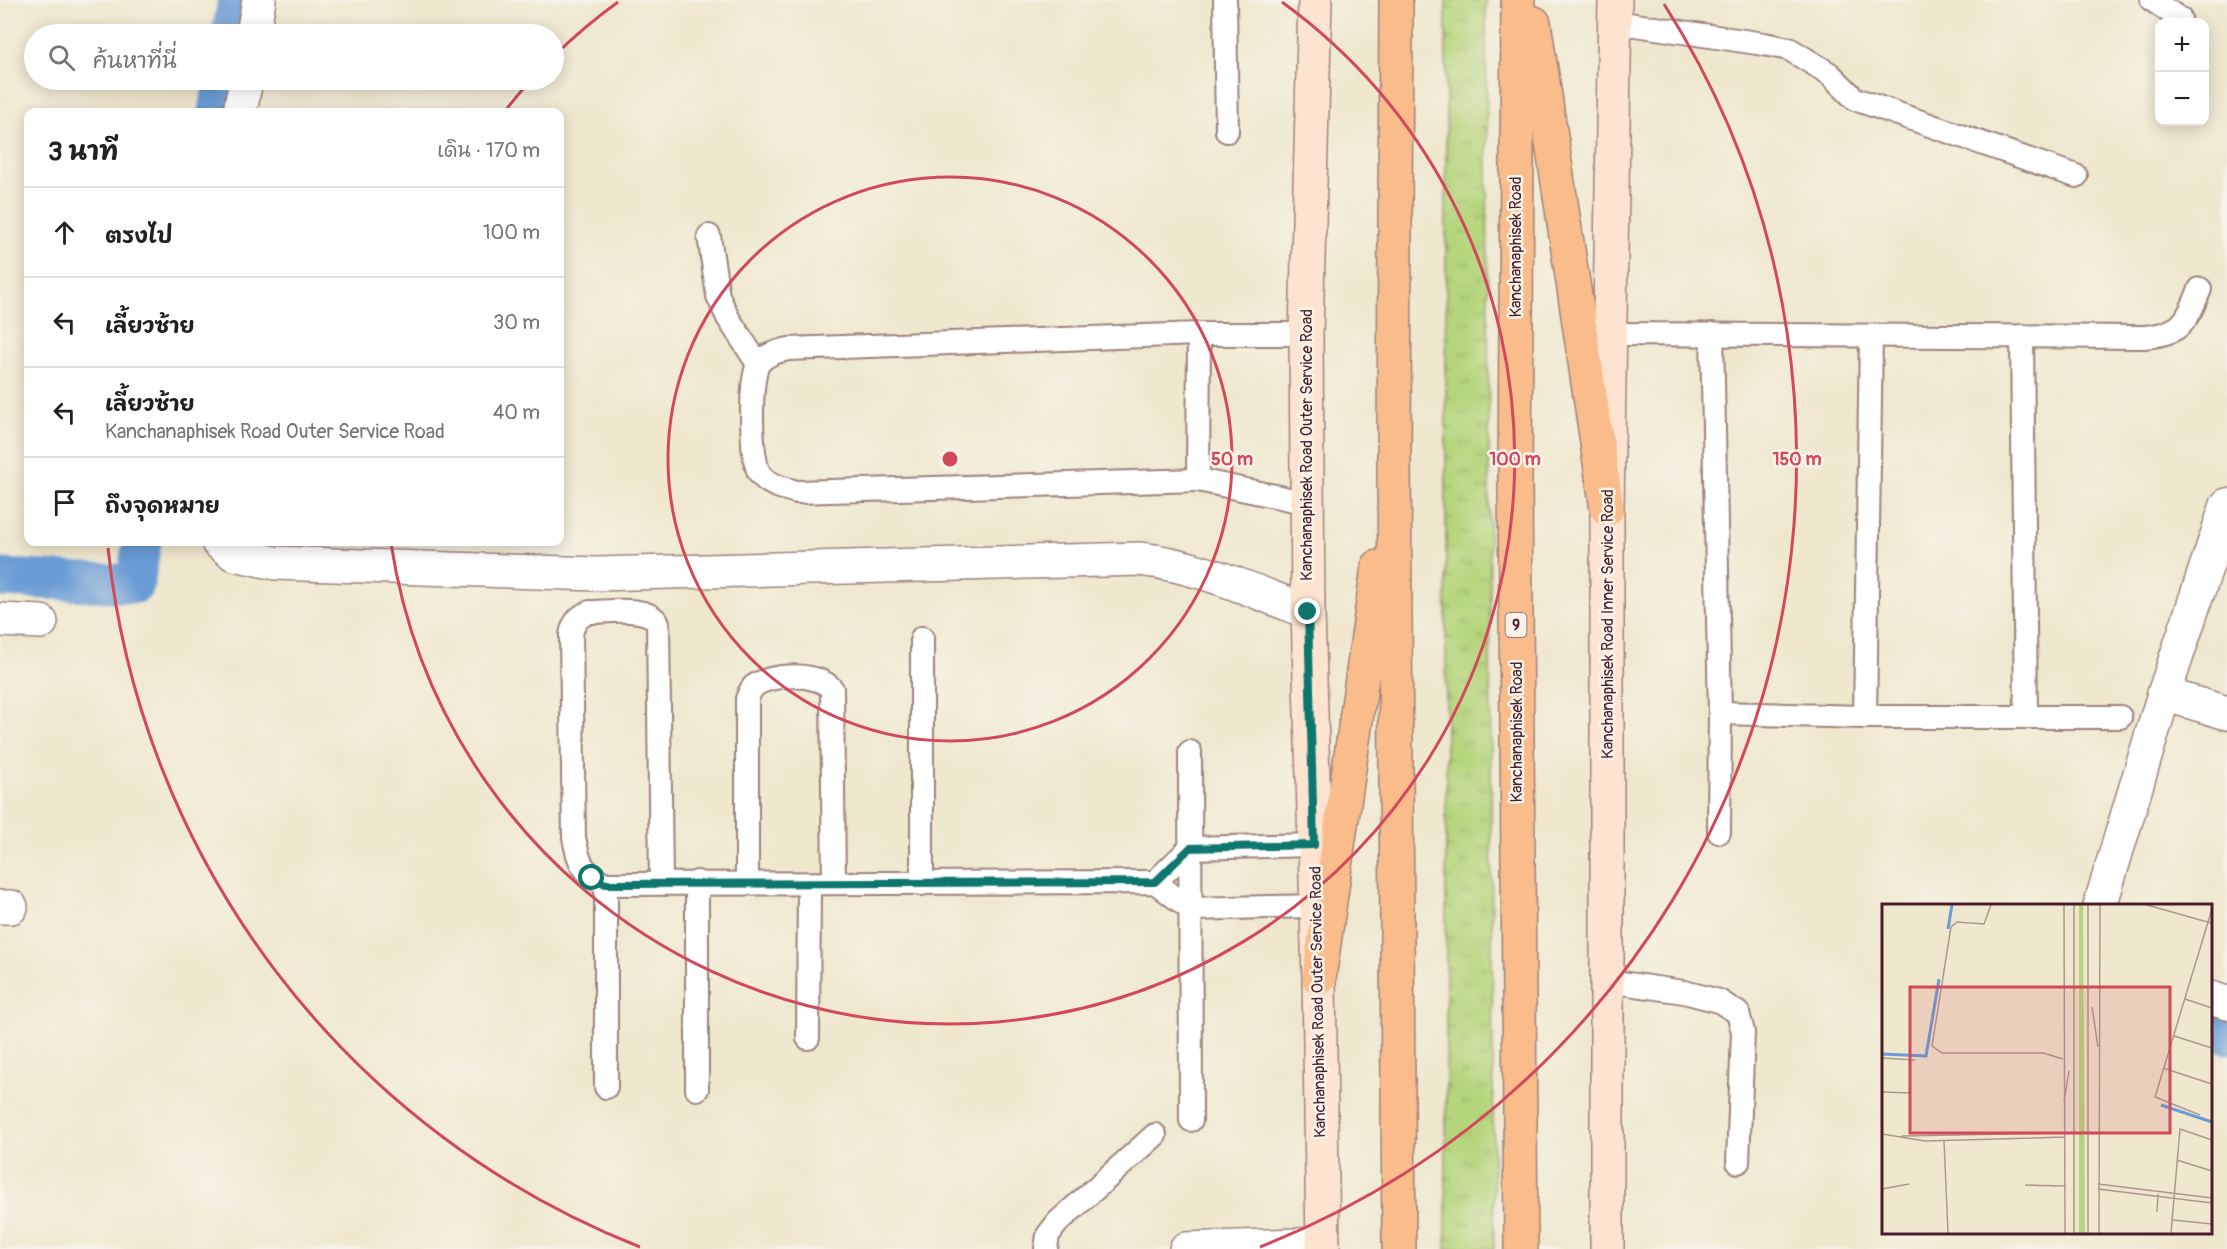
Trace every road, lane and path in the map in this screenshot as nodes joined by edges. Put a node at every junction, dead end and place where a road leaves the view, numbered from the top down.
1 (259, 0) edge
2 (1225, 0) edge
3 (1315, 0) edge
4 (1396, 0) edge
5 (1518, 0) edge
6 (1530, 0) edge
7 (2152, 0) edge
8 (1615, 11) edge
9 (2179, 18) edge
10 (255, 24) edge
11 (244, 90) edge
12 (241, 108) edge
13 (1227, 131) dead end
14 (2076, 176) dead end
15 (709, 236) dead end
16 (2200, 289) dead end
17 (1199, 334) junction
18 (1306, 334) junction
19 (1611, 334) junction
20 (1712, 334) junction
21 (1871, 336) junction
22 (2022, 336) junction
23 (758, 364) junction
24 (1394, 456) junction
25 (1198, 480) junction
26 (1308, 503) junction
27 (2227, 505) edge
28 (1607, 509) junction
29 (223, 546) edge
30 (1308, 612) junction
31 (0, 620) edge
32 (40, 622) dead end
33 (922, 638) dead end
34 (2164, 694) junction
35 (1720, 713) junction
36 (2227, 713) edge
37 (2026, 716) junction
38 (1865, 717) junction
39 (2120, 717) dead end
40 (1190, 752) dead end
41 (1719, 832) dead end
42 (1314, 845) junction
43 (1190, 848) junction
44 (697, 882) junction
45 (1155, 882) junction
46 (661, 883) junction
47 (747, 883) junction
48 (834, 883) junction
49 (606, 884) junction
50 (809, 884) junction
51 (922, 884) junction
52 (2101, 904) edge
53 (1315, 906) junction
54 (1190, 909) junction
55 (1319, 978) junction
56 (1607, 981) junction
57 (2212, 998) edge
58 (2227, 1003) edge
59 (808, 1038) dead end
60 (606, 1087) dead end
61 (697, 1089) dead end
62 (1191, 1120) dead end
63 (1155, 1136) dead end
64 (1738, 1162) dead end
65 (1323, 1247) edge
66 (1046, 1249) edge
67 (1186, 1249) edge
68 (1399, 1249) edge
69 (1521, 1249) edge
70 (1607, 1249) edge

1 - 10 street
2 - 13 lane
3 - 18 main road, Kanchanaphisek Road Outer Service Road
4 - 24 highway
5 - 69 highway, Kanchanaphisek Road / 9
6 - 28 highway
7 - 9 lane
8 - 14 lane
8 - 19 main road, Kanchanaphisek Road Inner Service Road
11 - 12 street
15 - 23 lane
16 - 22 lane
17 - 18 lane
17 - 23 lane
17 - 25 lane
18 - 26 main road, Kanchanaphisek Road Outer Service Road
19 - 20 lane
19 - 28 main road, Kanchanaphisek Road Inner Service Road
20 - 21 lane
20 - 35 lane
21 - 22 lane
21 - 38 lane
22 - 37 lane
23 - 25 lane
24 - 55 highway
24 - 68 highway
25 - 26 lane
26 - 30 main road, Kanchanaphisek Road Outer Service Road
27 - 34 street
28 - 56 main road, Kanchanaphisek Road Inner Service Road
29 - 30 street
30 - 42 main road, Kanchanaphisek Road Outer Service Road
31 - 32 street
33 - 51 lane
34 - 36 street
34 - 52 street
35 - 38 lane
35 - 41 lane
37 - 38 lane
37 - 39 lane
40 - 43 lane
42 - 43 lane
42 - 53 main road, Kanchanaphisek Road Outer Service Road
43 - 45 lane
43 - 54 lane
44 - 46 lane
44 - 47 lane
44 - 61 lane
45 - 51 lane
45 - 54 lane
46 - 49 lane
46 - 49 lane
47 - 48 lane
47 - 50 lane
48 - 50 lane
48 - 51 lane
49 - 60 lane
50 - 59 lane
53 - 54 lane
53 - 55 main road, Kanchanaphisek Road Outer Service Road
54 - 62 lane
55 - 65 main road, Kanchanaphisek Road Outer Service Road
56 - 64 lane
56 - 70 main road, Kanchanaphisek Road Inner Service Road
57 - 58 street
63 - 66 lane
65 - 67 street

